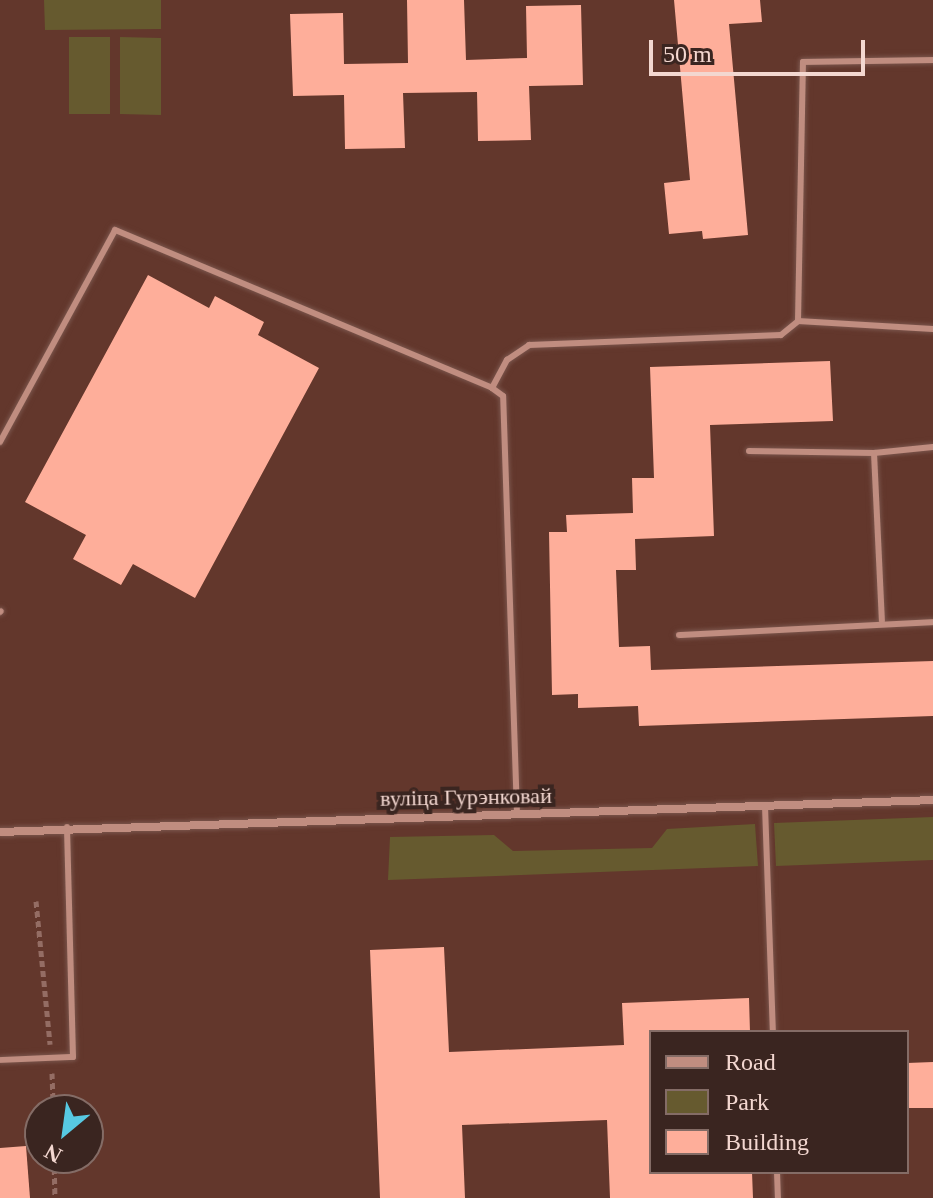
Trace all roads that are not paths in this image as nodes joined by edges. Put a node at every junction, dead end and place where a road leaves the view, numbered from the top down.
1 (933, 60) edge
2 (798, 321) junction
3 (933, 329) edge
4 (492, 388) junction
5 (0, 442) edge
6 (933, 447) edge
7 (749, 451) dead end
8 (874, 453) junction
9 (882, 621) junction
10 (933, 622) edge
11 (679, 635) dead end
12 (933, 800) edge
13 (765, 806) junction
14 (517, 814) junction
15 (67, 827) junction
16 (0, 832) edge
17 (773, 1030) edge
18 (0, 1060) edge
19 (777, 1174) edge
20 (778, 1198) edge

1 - 2 lane
2 - 3 lane
2 - 4 lane
4 - 5 lane
4 - 14 lane
6 - 8 lane
7 - 8 lane
8 - 9 lane
9 - 10 lane
9 - 11 lane
12 - 13 street, вуліца Гурэнковай
13 - 14 street, вуліца Гурэнковай
13 - 17 lane
14 - 15 street, вуліца Гурэнковай
15 - 16 street, вуліца Гурэнковай
15 - 18 lane
19 - 20 lane

